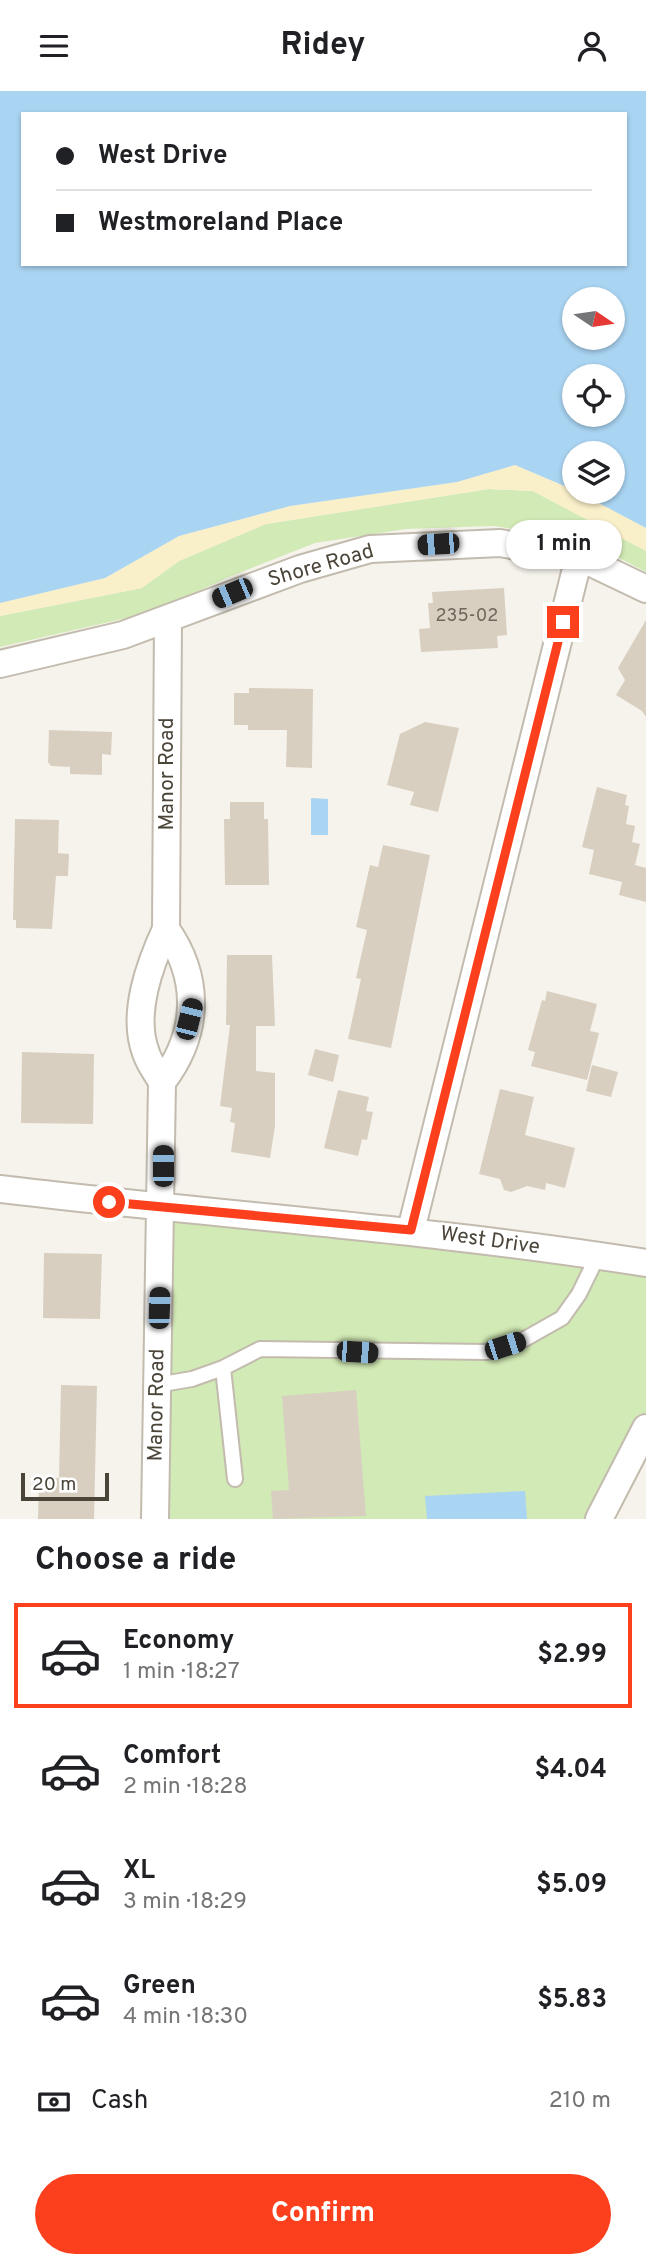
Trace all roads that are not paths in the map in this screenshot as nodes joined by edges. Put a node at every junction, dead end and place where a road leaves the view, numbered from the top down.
1 (579, 557) junction
2 (646, 589) edge
3 (168, 619) junction
4 (0, 664) edge
5 (166, 929) junction
6 (162, 1082) junction
7 (0, 1189) edge
8 (162, 1209) junction
9 (411, 1230) junction
10 (598, 1255) junction
11 (646, 1263) edge
12 (223, 1368) junction
13 (156, 1385) junction
14 (646, 1427) edge
15 (235, 1479) dead end
16 (155, 1519) edge
17 (599, 1519) edge

1 - 2 street, Shore Road
1 - 3 street, Shore Road
1 - 9 street
3 - 4 street, Shore Road
3 - 5 street, Manor Road
5 - 6 street, Manor Road
5 - 6 street
6 - 8 street, Manor Road
7 - 8 street, West Drive
8 - 9 street, West Drive
8 - 13 street, Manor Road
9 - 10 street, West Drive
10 - 11 street, West Drive
10 - 12 lane
12 - 13 lane
12 - 15 lane
13 - 16 street, Manor Road
14 - 17 street

